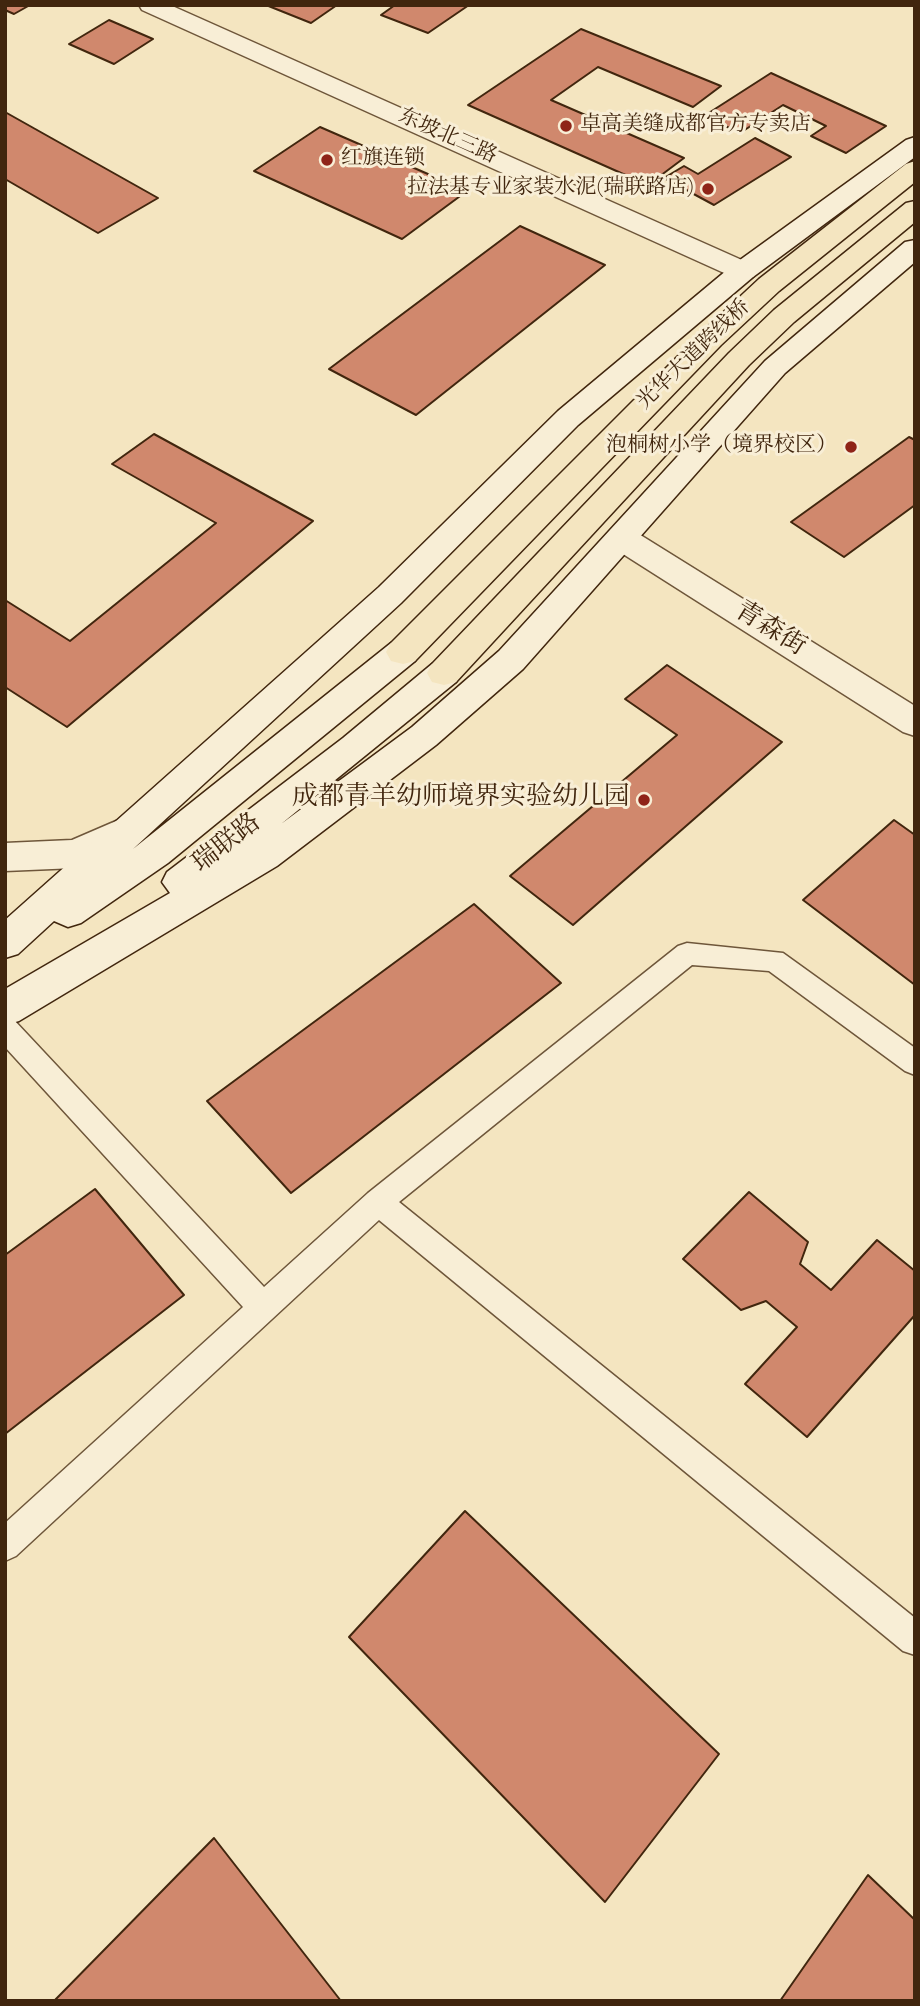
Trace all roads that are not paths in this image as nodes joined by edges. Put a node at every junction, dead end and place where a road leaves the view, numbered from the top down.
1 (150, 5) edge
2 (915, 145) edge
3 (915, 169) edge
4 (915, 209) edge
5 (915, 248) edge
6 (743, 271) junction
7 (623, 539) junction
8 (403, 652) joint
9 (444, 673) joint
10 (915, 723) edge
11 (131, 828) junction
12 (5, 857) edge
13 (5, 943) edge
14 (5, 955) edge
15 (5, 1008) edge
16 (5, 1028) edge
17 (915, 1063) edge
18 (378, 1202) junction
19 (262, 1306) junction
20 (5, 1545) edge
21 (915, 1639) edge

1 - 6 main road, 东坡北三路
2 - 6 main road
3 - 8 main road, 光华大道跨线桥
4 - 9 main road, 光华大道跨线桥
5 - 7 main road
6 - 11 main road
7 - 10 main road, 青森街
7 - 15 main road
8 - 14 main road, 瑞联路
9 - 15 main road, 瑞联路
11 - 12 main road
11 - 13 main road
16 - 19 lane
17 - 18 lane
18 - 19 lane
18 - 21 lane
19 - 20 lane

